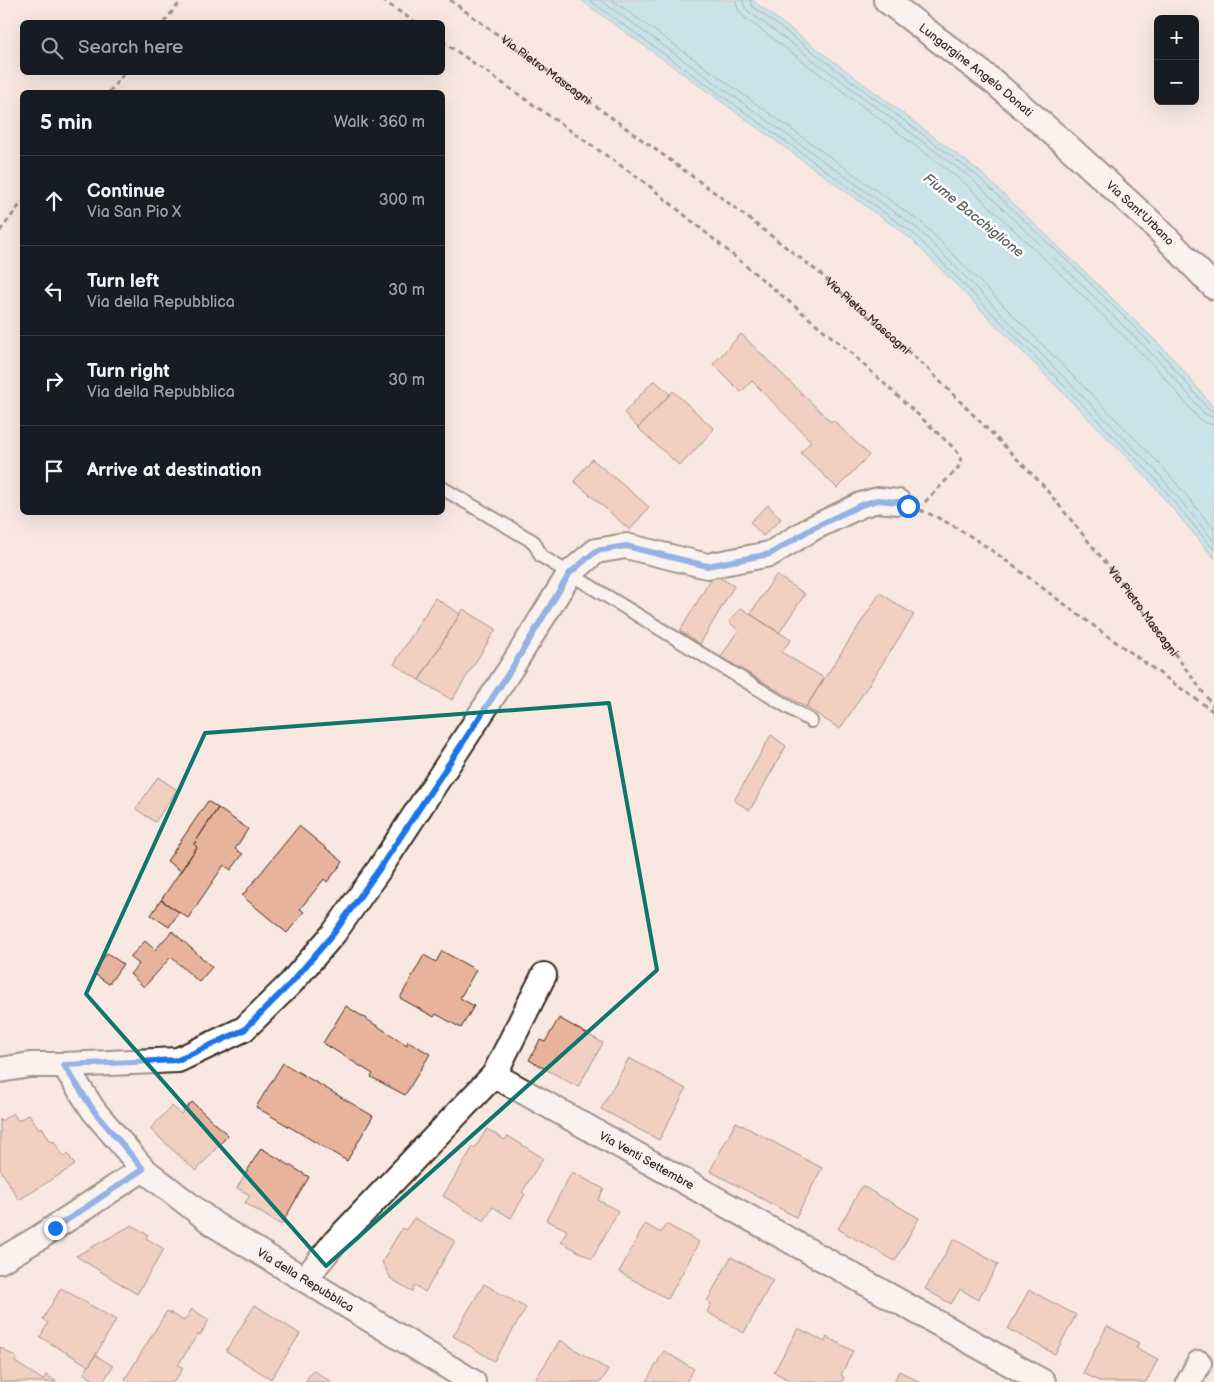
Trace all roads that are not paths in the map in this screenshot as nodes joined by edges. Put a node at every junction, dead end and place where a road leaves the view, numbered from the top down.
1 (886, 0) edge
2 (1063, 142) joint
3 (1214, 287) edge
4 (445, 490) edge
5 (908, 506) road end
6 (570, 573) junction
7 (811, 721) dead end
8 (544, 975) dead end
9 (64, 1065) junction
10 (0, 1070) edge
11 (494, 1075) junction
12 (143, 1169) junction
13 (0, 1261) edge
14 (305, 1279) junction
15 (473, 1382) edge
16 (1043, 1382) edge

1 - 2 street, Lungargine Angelo Donati
2 - 3 street, Via Sant'Urbano
4 - 6 lane
5 - 6 street
6 - 7 lane
6 - 9 street
8 - 11 street
9 - 10 street
9 - 12 street, Via della Repubblica
11 - 14 street
11 - 16 street, Via Venti Settembre
12 - 13 street
12 - 14 street, Via della Repubblica
14 - 15 street, Via della Repubblica

